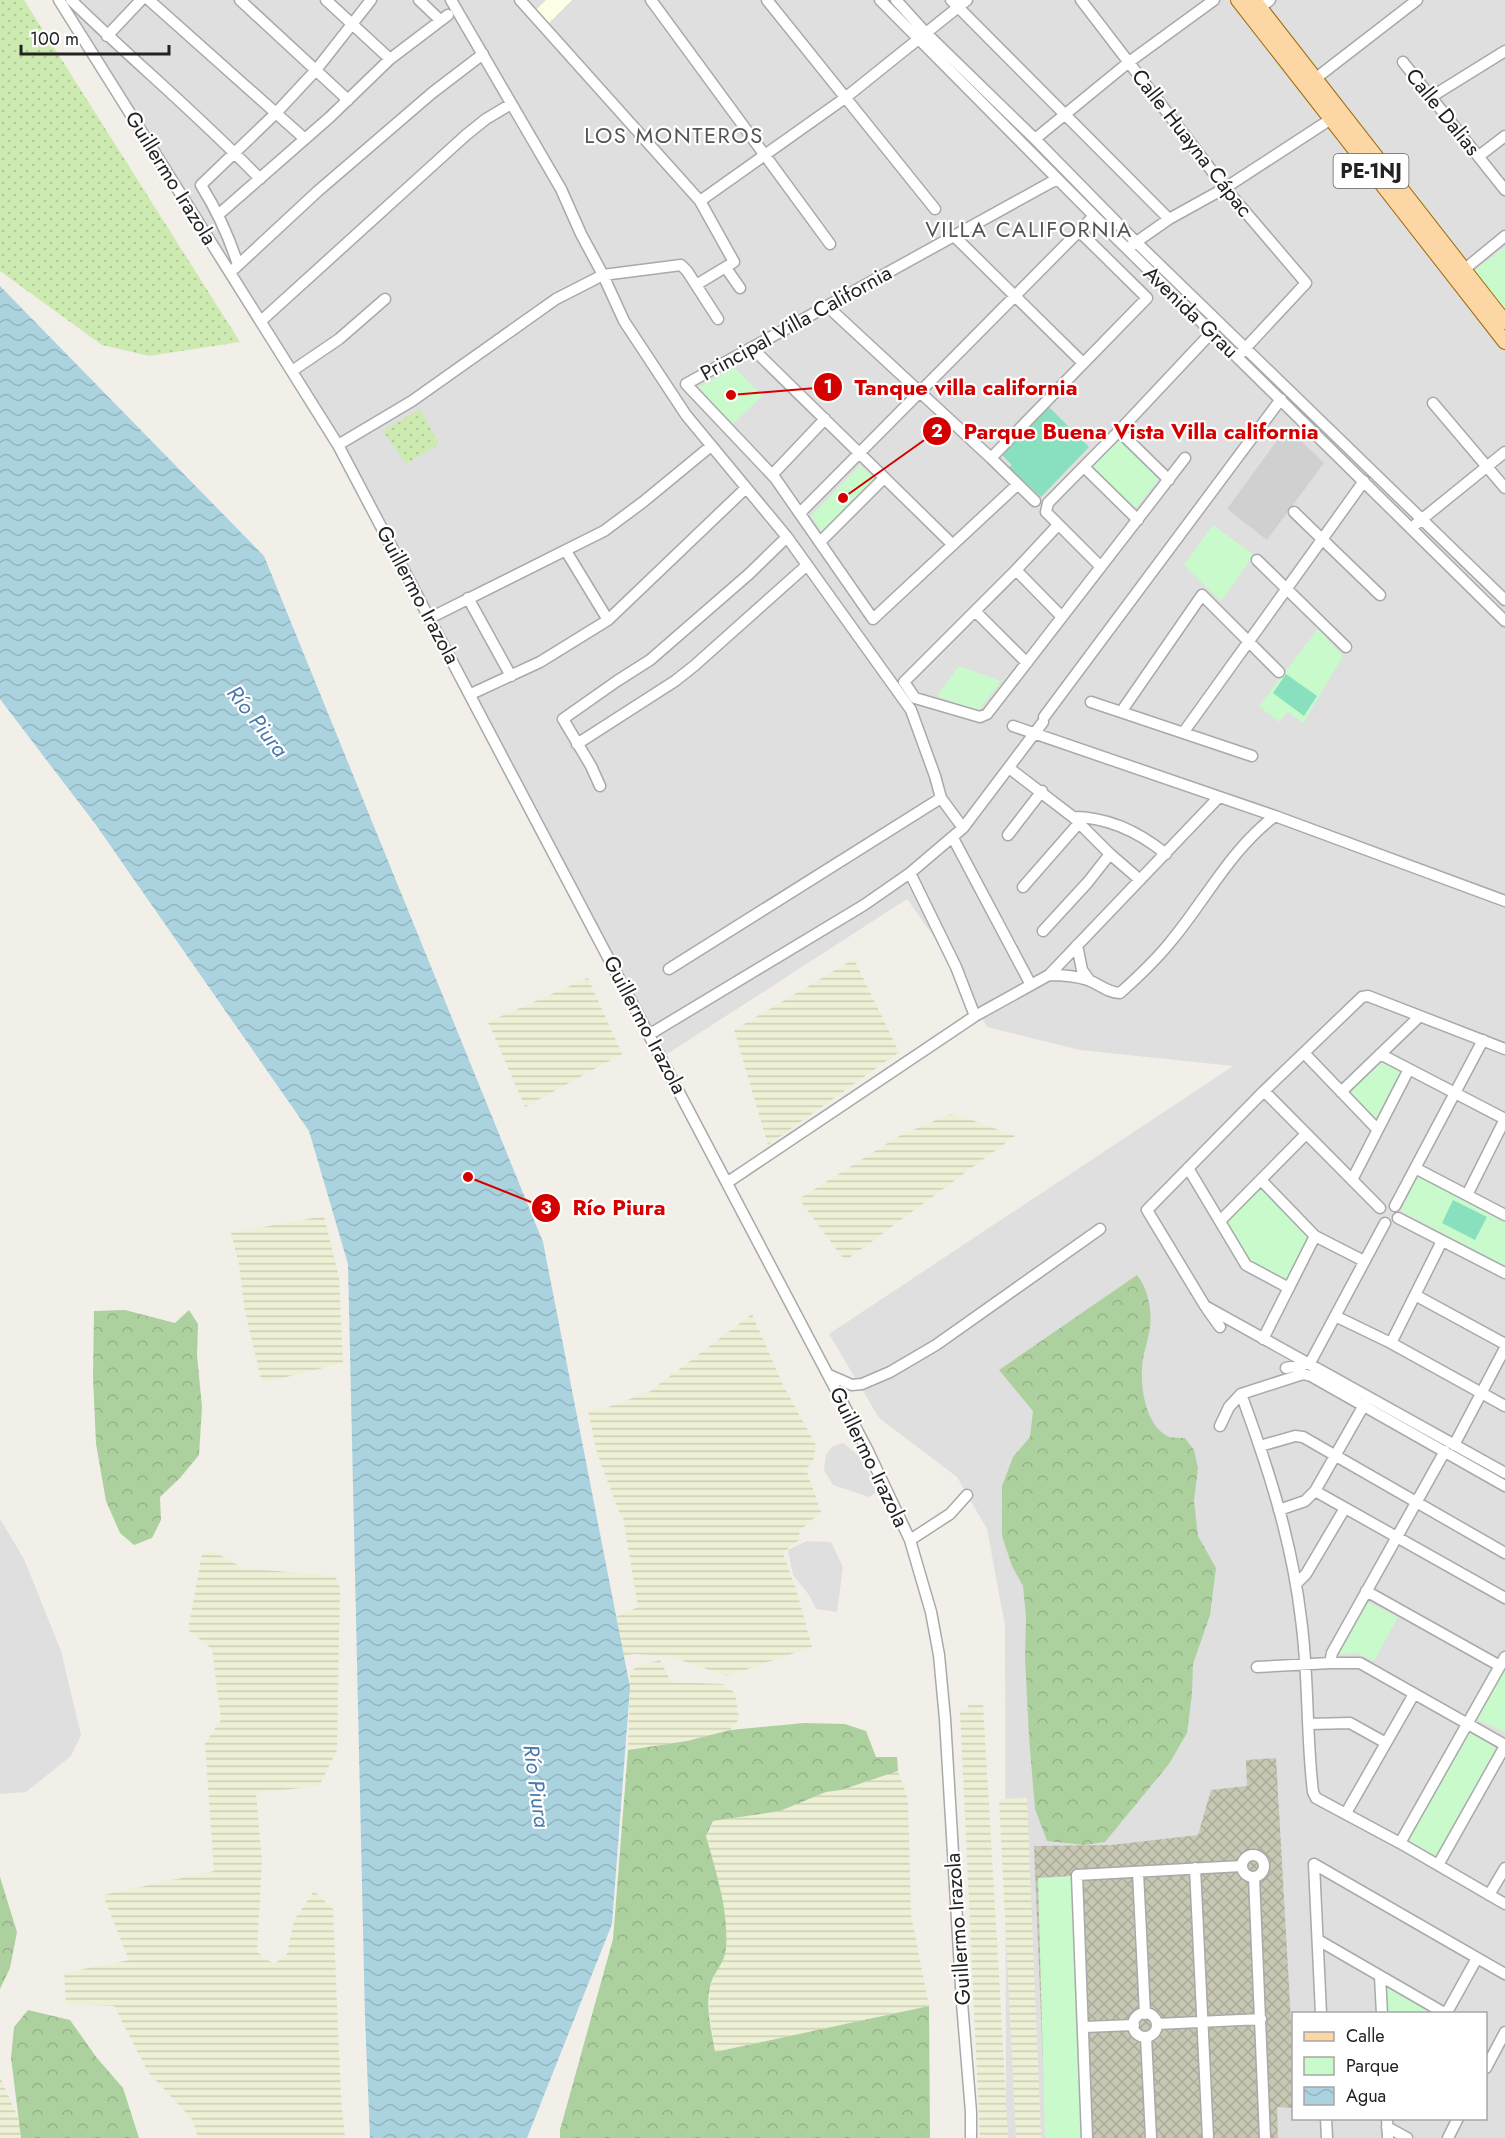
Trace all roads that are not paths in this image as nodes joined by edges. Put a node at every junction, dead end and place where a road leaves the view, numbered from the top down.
1 (59, 0) edge
2 (71, 0) edge
3 (141, 0) edge
4 (149, 0) edge
5 (240, 0) edge
6 (326, 0) edge
7 (371, 0) edge
8 (419, 0) edge
9 (451, 0) edge
10 (651, 0) edge
11 (767, 0) edge
12 (880, 0) edge
13 (896, 0) edge
14 (967, 0) edge
15 (1081, 0) edge
16 (1214, 0) edge
17 (1238, 0) edge
18 (1417, 0) edge
19 (525, 2) edge
20 (1261, 3) edge
21 (954, 4) edge
22 (352, 24) junction
23 (921, 35) junction
24 (107, 36) junction
25 (1505, 51) edge
26 (483, 54) junction
27 (390, 59) junction
28 (1129, 62) junction
29 (1403, 62) dead end
30 (316, 70) junction
31 (1310, 82) junction
32 (1431, 97) junction
33 (845, 98) junction
34 (348, 100) junction
35 (511, 104) junction
36 (276, 113) junction
37 (1063, 115) junction
38 (1331, 119) junction
39 (1505, 136) edge
40 (1035, 138) junction
41 (305, 139) junction
42 (235, 153) junction
43 (765, 154) junction
44 (1479, 156) junction
45 (260, 179) junction
46 (1057, 179) junction
47 (1225, 188) junction
48 (1505, 190) edge
49 (700, 201) junction
50 (935, 209) dead end
51 (218, 215) junction
52 (1094, 216) junction
53 (1169, 219) junction
54 (1080, 232) junction
55 (954, 236) junction
56 (1505, 236) edge
57 (830, 244) dead end
58 (1131, 245) junction
59 (730, 265) junction
60 (234, 269) junction
61 (1459, 273) junction
62 (603, 275) junction
63 (696, 285) junction
64 (740, 288) dead end
65 (1016, 297) junction
66 (385, 299) dead end
67 (827, 306) junction
68 (718, 319) dead end
69 (261, 321) junction
70 (1505, 322) edge
71 (1212, 332) junction
72 (1505, 342) edge
73 (752, 348) junction
74 (1241, 353) junction
75 (1083, 363) junction
76 (292, 371) junction
77 (921, 393) junction
78 (1281, 399) junction
79 (1432, 403) dead end
80 (825, 419) junction
81 (1119, 431) junction
82 (338, 445) junction
83 (711, 446) junction
84 (1505, 452) edge
85 (860, 454) junction
86 (991, 458) junction
87 (1185, 458) dead end
88 (1486, 466) junction
89 (1084, 467) junction
90 (772, 476) junction
91 (884, 478) junction
92 (1169, 480) junction
93 (1364, 481) junction
94 (1017, 485) junction
95 (746, 488) junction
96 (1505, 489) edge
97 (1035, 501) dead end
98 (1294, 512) dead end
99 (800, 513) junction
100 (1138, 520) junction
101 (1421, 520) junction
102 (1058, 525) junction
103 (1412, 529) junction
104 (787, 537) junction
105 (1322, 540) junction
106 (820, 542) junction
107 (953, 545) junction
108 (567, 551) junction
109 (1257, 560) dead end
110 (806, 566) junction
111 (1101, 567) junction
112 (1016, 570) junction
113 (1287, 590) junction
114 (1380, 595) dead end
115 (468, 598) junction
116 (1505, 600) edge
117 (975, 611) junction
118 (1062, 617) junction
119 (430, 618) junction
120 (608, 620) junction
121 (1505, 621) edge
122 (1247, 642) junction
123 (1346, 648) dead end
124 (1027, 663) junction
125 (1279, 672) dead end
126 (511, 676) junction
127 (471, 694) junction
128 (1091, 702) dead end
129 (1120, 712) junction
130 (1012, 726) dead end
131 (1183, 733) junction
132 (1036, 734) junction
133 (577, 744) junction
134 (1252, 756) dead end
135 (1009, 768) junction
136 (600, 786) dead end
137 (1042, 791) junction
138 (1219, 797) junction
139 (940, 798) junction
140 (1275, 816) junction
141 (1076, 820) junction
142 (963, 828) junction
143 (1008, 835) dead end
144 (953, 838) junction
145 (1110, 854) junction
146 (1166, 854) junction
147 (910, 873) junction
148 (1140, 880) junction
149 (1023, 887) dead end
150 (1505, 901) edge
151 (1043, 931) dead end
152 (1077, 945) junction
153 (669, 969) dead end
154 (1049, 975) junction
155 (1090, 981) junction
156 (1031, 986) junction
157 (975, 1016) junction
158 (1420, 1016) junction
159 (650, 1034) junction
160 (1483, 1040) junction
161 (1505, 1049) edge
162 (1304, 1053) junction
163 (1380, 1054) junction
164 (1409, 1069) junction
165 (1264, 1091) junction
166 (1341, 1092) junction
167 (1455, 1093) junction
168 (1505, 1119) edge
169 (1377, 1129) junction
170 (1306, 1134) junction
171 (1188, 1168) junction
172 (1415, 1168) junction
173 (1261, 1180) junction
174 (1352, 1180) junction
175 (728, 1182) junction
176 (1467, 1195) junction
177 (1395, 1206) junction
178 (1380, 1208) junction
179 (1505, 1215) edge
180 (1398, 1218) junction
181 (1220, 1221) junction
182 (1385, 1223) junction
183 (1100, 1229) dead end
184 (1315, 1236) junction
185 (1442, 1241) junction
186 (1364, 1261) junction
187 (1505, 1273) edge
188 (1289, 1288) junction
189 (1415, 1295) junction
190 (1205, 1306) junction
191 (1335, 1316) junction
192 (1221, 1327) dead end
193 (1263, 1339) junction
194 (1391, 1343) junction
195 (1505, 1346) edge
196 (1310, 1363) junction
197 (1286, 1368) dead end
198 (829, 1375) junction
199 (1481, 1393) junction
200 (1241, 1394) junction
201 (1364, 1405) junction
202 (1505, 1406) edge
203 (1220, 1426) dead end
204 (1260, 1446) junction
205 (1450, 1448) junction
206 (1335, 1455) junction
207 (1505, 1473) edge
208 (1505, 1486) edge
209 (1315, 1491) junction
210 (967, 1495) dead end
211 (1416, 1502) junction
212 (1346, 1508) junction
213 (1279, 1510) junction
214 (1396, 1538) junction
215 (910, 1540) junction
216 (1505, 1552) edge
217 (1296, 1584) junction
218 (1366, 1591) junction
219 (1505, 1598) edge
220 (1503, 1661) edge
221 (1329, 1663) junction
222 (1306, 1665) junction
223 (1257, 1667) dead end
224 (1414, 1694) junction
225 (1309, 1724) junction
226 (1468, 1724) junction
227 (1386, 1743) junction
228 (1505, 1745) edge
229 (1346, 1814) junction
230 (1400, 1843) junction
231 (1438, 1865) junction
232 (1242, 1866) junction
233 (1195, 1868) junction
234 (1505, 1868) edge
235 (1138, 1872) junction
236 (1254, 1877) junction
237 (1489, 1895) junction
238 (1505, 1904) edge
239 (1318, 1940) junction
240 (1477, 1958) junction
241 (1505, 1974) edge
242 (1380, 1976) junction
243 (1321, 2012) edge
244 (1382, 2012) edge
245 (1444, 2012) edge
246 (1447, 2012) edge
247 (1145, 2014) junction
248 (1261, 2019) junction
249 (1203, 2022) junction
250 (1157, 2024) junction
251 (1134, 2025) junction
252 (1084, 2026) junction
253 (1505, 2032) edge
254 (1146, 2037) junction
255 (1487, 2064) edge
256 (1326, 2120) edge
257 (1457, 2120) edge
258 (1388, 2125) edge
259 (971, 2138) edge
260 (1088, 2138) edge
261 (1150, 2138) edge
262 (1208, 2138) edge
263 (1265, 2138) edge
264 (1327, 2138) edge
265 (1407, 2138) edge
266 (1448, 2138) edge

1 - 60 street, Guillermo Irazola
2 - 24 street
3 - 24 street
4 - 36 street
5 - 30 street
6 - 22 street
7 - 22 street
8 - 27 street
9 - 26 street
10 - 43 street
11 - 33 street
12 - 23 street, Avenida Grau
13 - 23 street, Avenida Grau
14 - 21 street
15 - 28 street, Calle Huayna Cápac
16 - 28 street
17 - 31 main road, PE-1NJ
18 - 31 street
19 - 49 street
20 - 31 main road, PE-1NJ
21 - 23 street
21 - 37 street
22 - 27 street
22 - 30 street
23 - 33 street
23 - 40 street, Avenida Grau
23 - 46 street, Avenida Grau
24 - 42 street
25 - 32 street
26 - 35 street
26 - 60 street
27 - 34 street
28 - 37 street
28 - 47 street, Calle Huayna Cápac
29 - 32 street, Calle Dalias
30 - 34 street
30 - 36 street
31 - 38 main road, PE-1NJ
31 - 61 main road, PE-1NJ
32 - 44 street, Calle Dalias
33 - 43 street
33 - 50 street
34 - 41 street
35 - 62 street
35 - 69 street
36 - 41 street
36 - 42 street
37 - 40 street
37 - 53 street
38 - 47 street
38 - 61 main road, PE-1NJ
39 - 44 street
40 - 58 street, Avenida Grau
41 - 45 street
42 - 45 street
42 - 51 street
43 - 49 street
43 - 57 street
44 - 48 street, Calle Dalias
45 - 51 street
46 - 52 street, Avenida Grau
46 - 55 street, Principal Villa California
47 - 53 street
47 - 74 street, Calle Huayna Cápac
49 - 59 street
51 - 60 street
52 - 54 street
52 - 58 street, Avenida Grau
53 - 58 street
54 - 65 street
54 - 75 street
55 - 65 street
55 - 67 street, Principal Villa California
56 - 61 street
58 - 71 street, Avenida Grau
58 - 74 street, Avenida Grau
59 - 63 street
59 - 64 street
60 - 69 street, Guillermo Irazola
61 - 70 main road, PE-1NJ
61 - 72 main road, PE-1NJ
62 - 63 street
62 - 82 street
62 - 83 street
63 - 68 street
65 - 75 street
65 - 77 street
66 - 76 street
67 - 73 street, Principal Villa California
67 - 77 street
69 - 76 street, Guillermo Irazola
71 - 74 street, Avenida Grau
71 - 81 street
73 - 80 street
73 - 90 street, Principal Villa California
74 - 78 street, Avenida Grau
74 - 101 street, Avenida Grau
75 - 86 street
76 - 82 street, Guillermo Irazola
77 - 85 street
77 - 86 street
78 - 93 street, Avenida Grau
78 - 132 street
79 - 88 street
80 - 85 street
80 - 90 street
81 - 89 street
81 - 92 street
82 - 119 street, Guillermo Irazola
83 - 95 street
83 - 108 street
84 - 88 street
85 - 91 street
85 - 99 street
86 - 94 street
87 - 92 street
88 - 96 street
88 - 101 street
89 - 100 street
89 - 102 street
90 - 99 street, Principal Villa California
91 - 106 street
91 - 107 street
92 - 100 street
93 - 103 street, Avenida Grau
93 - 105 street
94 - 97 street
94 - 107 street
95 - 104 street
95 - 120 street
98 - 105 street
99 - 106 street, Principal Villa California
100 - 111 street
101 - 103 street
101 - 116 street, Avenida Grau
102 - 111 street
102 - 112 street
103 - 121 street, Avenida Grau
104 - 110 street
104 - 133 street
105 - 113 street
105 - 114 street
106 - 107 street, Principal Villa California
108 - 115 street
108 - 120 street
109 - 113 street
110 - 133 street
110 - 139 street
111 - 118 street
112 - 117 street
112 - 118 street
113 - 122 street
113 - 123 street
115 - 119 street
115 - 126 street
117 - 124 street
117 - 124 street
118 - 124 street
119 - 127 street, Guillermo Irazola
120 - 126 street
122 - 125 street
122 - 129 street
122 - 131 street
126 - 127 street
127 - 159 street, Guillermo Irazola
128 - 129 street
129 - 131 street
130 - 132 street
131 - 134 street
132 - 135 street
132 - 138 street
133 - 136 street
135 - 137 street
135 - 142 street
137 - 141 street
137 - 143 street
138 - 140 street
138 - 146 street
139 - 142 street
139 - 153 street
140 - 150 street
140 - 155 street
141 - 145 street
141 - 146 street
141 - 149 street
142 - 144 street
144 - 147 street
144 - 156 street
145 - 148 street
145 - 151 street
146 - 148 street
147 - 157 street
147 - 159 street
148 - 152 street
152 - 154 street
152 - 155 street
154 - 155 street
154 - 156 street
156 - 157 street
157 - 175 street
158 - 160 street
158 - 162 street
158 - 163 street
159 - 175 street, Guillermo Irazola
160 - 161 street
160 - 167 street
162 - 165 street
162 - 166 street
163 - 164 street
163 - 166 street
164 - 167 street
164 - 169 street
165 - 170 street
165 - 171 street
166 - 169 street
167 - 168 street
167 - 172 street
168 - 176 street
169 - 174 street
170 - 173 street
170 - 174 street
171 - 181 street
171 - 190 street
172 - 176 street
172 - 177 street
173 - 181 street
173 - 184 street
174 - 178 street
175 - 198 street, Guillermo Irazola
176 - 179 street
177 - 178 street
177 - 180 street
178 - 182 street
180 - 182 street
180 - 185 street
181 - 188 street
182 - 186 street
183 - 198 street
184 - 186 street
184 - 188 street
185 - 187 street
185 - 189 street
186 - 191 street
188 - 193 street
189 - 194 street
189 - 195 street
190 - 192 street
190 - 193 street
191 - 194 street
191 - 196 street
193 - 196 street
194 - 199 street
195 - 199 street
196 - 197 street
196 - 205 street
198 - 215 street, Guillermo Irazola
199 - 202 street
199 - 205 street
200 - 201 street
200 - 203 street
200 - 204 street
201 - 205 street
201 - 206 street
204 - 206 street
204 - 213 street
205 - 207 street
205 - 208 street
205 - 211 street
206 - 209 street
206 - 211 street
209 - 212 street
209 - 213 street
210 - 215 street
211 - 214 street
211 - 216 street
212 - 214 street
212 - 217 street
213 - 217 street
214 - 218 street
214 - 219 street
215 - 259 street, Guillermo Irazola
217 - 222 street
218 - 220 street
218 - 221 street
220 - 226 street
221 - 222 street
221 - 224 street
222 - 223 street
222 - 225 street
224 - 226 street
224 - 227 street
225 - 227 street
225 - 229 street
226 - 228 street
226 - 230 street
227 - 229 street
228 - 231 street
229 - 230 street
230 - 231 street
231 - 237 street
232 - 233 street
232 - 236 street
232 - 236 street
233 - 235 street
233 - 249 street
234 - 237 street
235 - 247 street
235 - 252 street
236 - 248 street
237 - 238 street
239 - 240 street
239 - 242 street
239 - 243 street
240 - 241 street
240 - 246 street
242 - 244 street
242 - 245 street
247 - 250 street
247 - 251 street
248 - 249 street
248 - 263 street
249 - 250 street
249 - 262 street
250 - 254 street
251 - 252 street
251 - 254 street
252 - 260 street
253 - 255 street
254 - 261 street
256 - 264 street
257 - 266 street
258 - 265 street

